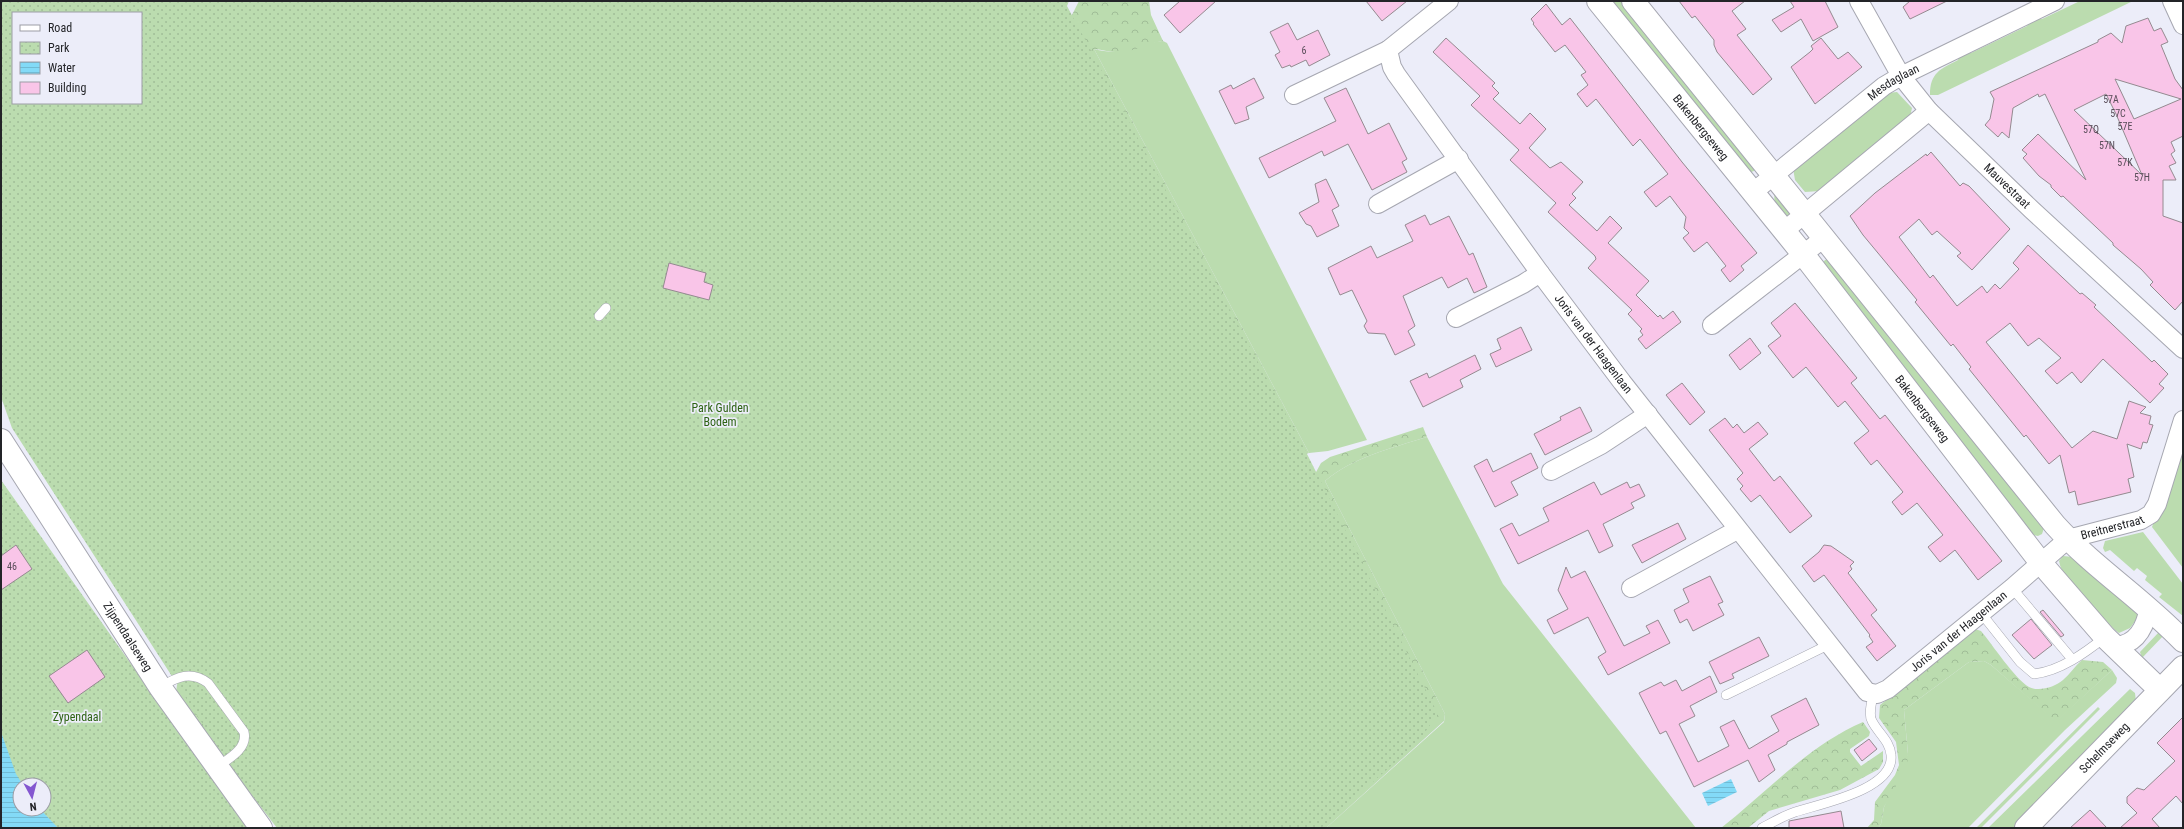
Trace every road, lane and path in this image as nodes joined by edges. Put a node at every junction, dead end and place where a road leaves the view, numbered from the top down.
1 (1449, 1) edge
2 (1598, 1) edge
3 (1633, 1) edge
4 (1859, 1) edge
5 (2055, 1) edge
6 (2172, 1) edge
7 (2183, 25) edge
8 (1388, 50) junction
9 (1901, 76) junction
10 (1294, 95) dead end
11 (1929, 111) junction
12 (1459, 159) junction
13 (1772, 176) junction
14 (1752, 193) junction
15 (1378, 204) dead end
16 (1804, 214) junction
17 (1784, 230) junction
18 (1824, 238) junction
19 (1803, 254) junction
20 (1540, 273) junction
21 (606, 308) dead end
22 (598, 316) dead end
23 (1456, 318) dead end
24 (1712, 325) dead end
25 (2183, 349) edge
26 (1648, 414) junction
27 (2183, 420) edge
28 (1, 440) edge
29 (1551, 471) dead end
30 (1737, 530) junction
31 (2068, 539) junction
32 (2041, 563) junction
33 (1630, 588) dead end
34 (2012, 588) junction
35 (2149, 608) junction
36 (1981, 613) junction
37 (2110, 641) junction
38 (2183, 641) edge
39 (1828, 645) junction
40 (2072, 660) junction
41 (2183, 667) edge
42 (160, 687) junction
43 (2160, 690) junction
44 (1873, 694) junction
45 (1726, 695) dead end
46 (217, 767) junction
47 (261, 828) edge
48 (1762, 828) edge
49 (2026, 828) edge

1 - 8 street
2 - 14 street, Bakenbergseweg
3 - 13 street
4 - 9 street, Mauvestraat
5 - 9 street, Mesdaglaan
6 - 7 street
8 - 10 street
8 - 12 street, Joris van der Haagenlaan
9 - 11 street, Mauvestraat
9 - 13 street, Mesdaglaan
11 - 16 street
11 - 25 street, Mauvestraat
12 - 15 street
12 - 20 street, Joris van der Haagenlaan
13 - 14 street, Mesdaglaan
13 - 16 street
14 - 17 street, Bakenbergseweg
16 - 17 street
16 - 18 street
17 - 19 street, Bakenbergseweg
18 - 19 street
18 - 31 street
19 - 24 street
19 - 32 street, Bakenbergseweg
20 - 23 street
20 - 26 street, Joris van der Haagenlaan
21 - 22 lane
26 - 29 street
26 - 30 street, Joris van der Haagenlaan
27 - 31 street, Breitnerstraat
28 - 42 street, Zijpendaalseweg
30 - 33 street
30 - 39 street, Joris van der Haagenlaan
31 - 32 street
31 - 35 street
32 - 34 street, Joris van der Haagenlaan
32 - 37 street, Bakenbergseweg
34 - 36 street, Joris van der Haagenlaan
34 - 40 lane
35 - 37 street
35 - 38 street
36 - 40 lane
36 - 44 street, Joris van der Haagenlaan
37 - 40 lane
37 - 43 street, Bakenbergseweg
39 - 44 street, Joris van der Haagenlaan
39 - 45 lane
41 - 43 street, Schelmseweg
42 - 46 street, Zijpendaalseweg
42 - 46 lane
43 - 49 street, Schelmseweg
44 - 48 lane
46 - 47 street, Zijpendaalseweg

